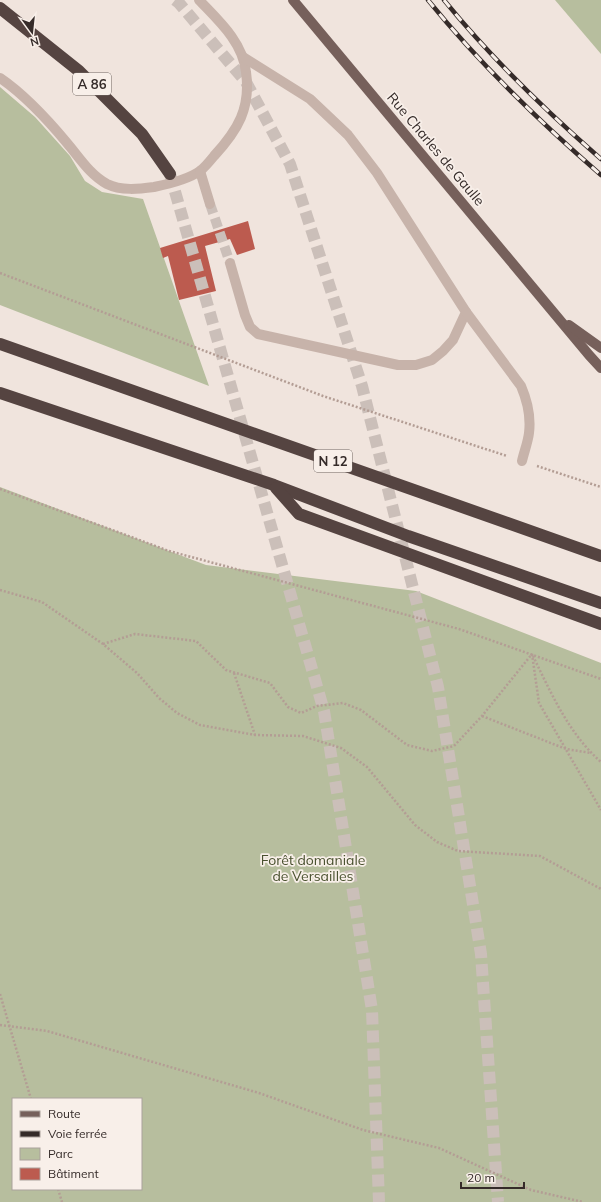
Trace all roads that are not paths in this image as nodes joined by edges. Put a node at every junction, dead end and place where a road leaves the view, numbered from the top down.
1 (199, 0) edge
2 (293, 0) edge
3 (0, 8) edge
4 (243, 57) junction
5 (0, 78) edge
6 (200, 171) junction
7 (170, 174) tunnel mouth
8 (210, 204) tunnel mouth
9 (230, 263) tunnel mouth
10 (466, 312) junction
11 (558, 316) junction
12 (0, 344) edge
13 (601, 348) edge
14 (601, 368) edge
15 (0, 393) edge
16 (522, 461) road end
17 (274, 485) junction
18 (601, 556) edge
19 (601, 603) edge
20 (601, 624) edge

1 - 4 lane
2 - 11 main road, Rue Charles de Gaulle
3 - 7 highway, A 86
4 - 6 lane
4 - 10 lane
5 - 6 lane
6 - 8 lane
9 - 10 lane
10 - 16 lane
11 - 13 main road, Rue Charles de Gaulle
11 - 14 main road, Rue Charles de Gaulle
12 - 18 highway, N 12
15 - 17 highway
17 - 19 highway
17 - 20 highway

